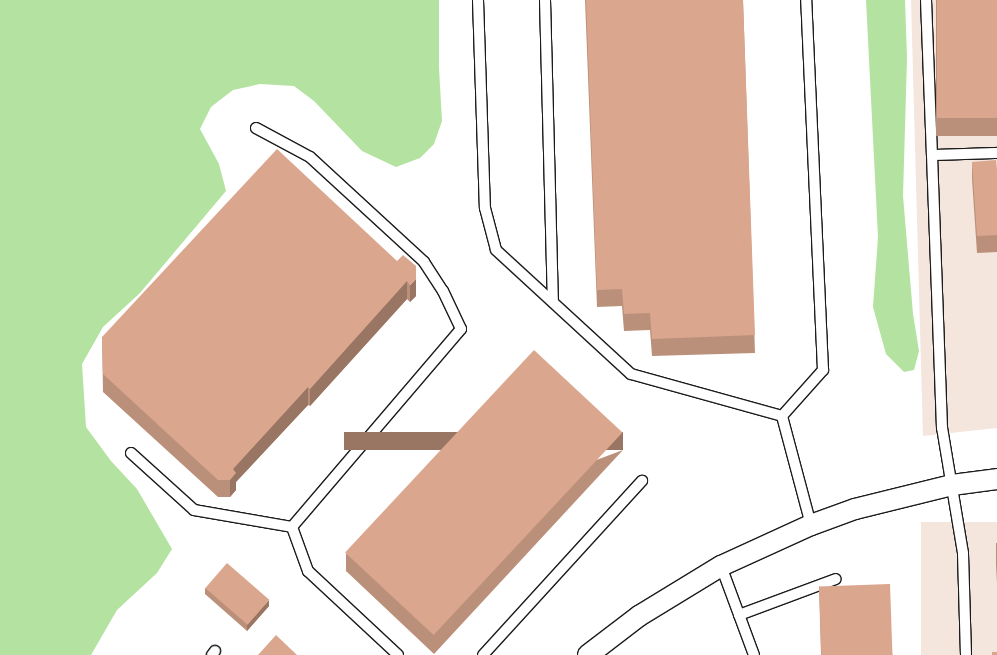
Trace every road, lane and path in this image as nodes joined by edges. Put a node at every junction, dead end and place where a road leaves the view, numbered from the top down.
1 (478, 0) edge
2 (545, 0) edge
3 (806, 0) edge
4 (926, 0) edge
5 (256, 128) dead end
6 (997, 153) edge
7 (932, 155) junction
8 (552, 302) junction
9 (782, 416) junction
10 (132, 453) dead end
11 (997, 479) edge
12 (642, 481) dead end
13 (952, 485) junction
14 (811, 525) junction
15 (292, 527) junction
16 (721, 566) junction
17 (836, 579) dead end
18 (739, 615) junction
19 (398, 655) edge
20 (483, 655) edge
21 (588, 655) edge
22 (754, 655) edge
23 (966, 655) edge

1 - 8 lane
2 - 8 lane
3 - 9 lane
4 - 7 lane
5 - 15 lane
6 - 7 lane
7 - 13 lane
8 - 9 lane
9 - 14 lane
10 - 15 lane
11 - 13 street
12 - 20 lane
13 - 14 street
13 - 23 lane
14 - 16 street
15 - 19 lane
16 - 18 lane
16 - 21 street
17 - 18 lane
18 - 22 lane

